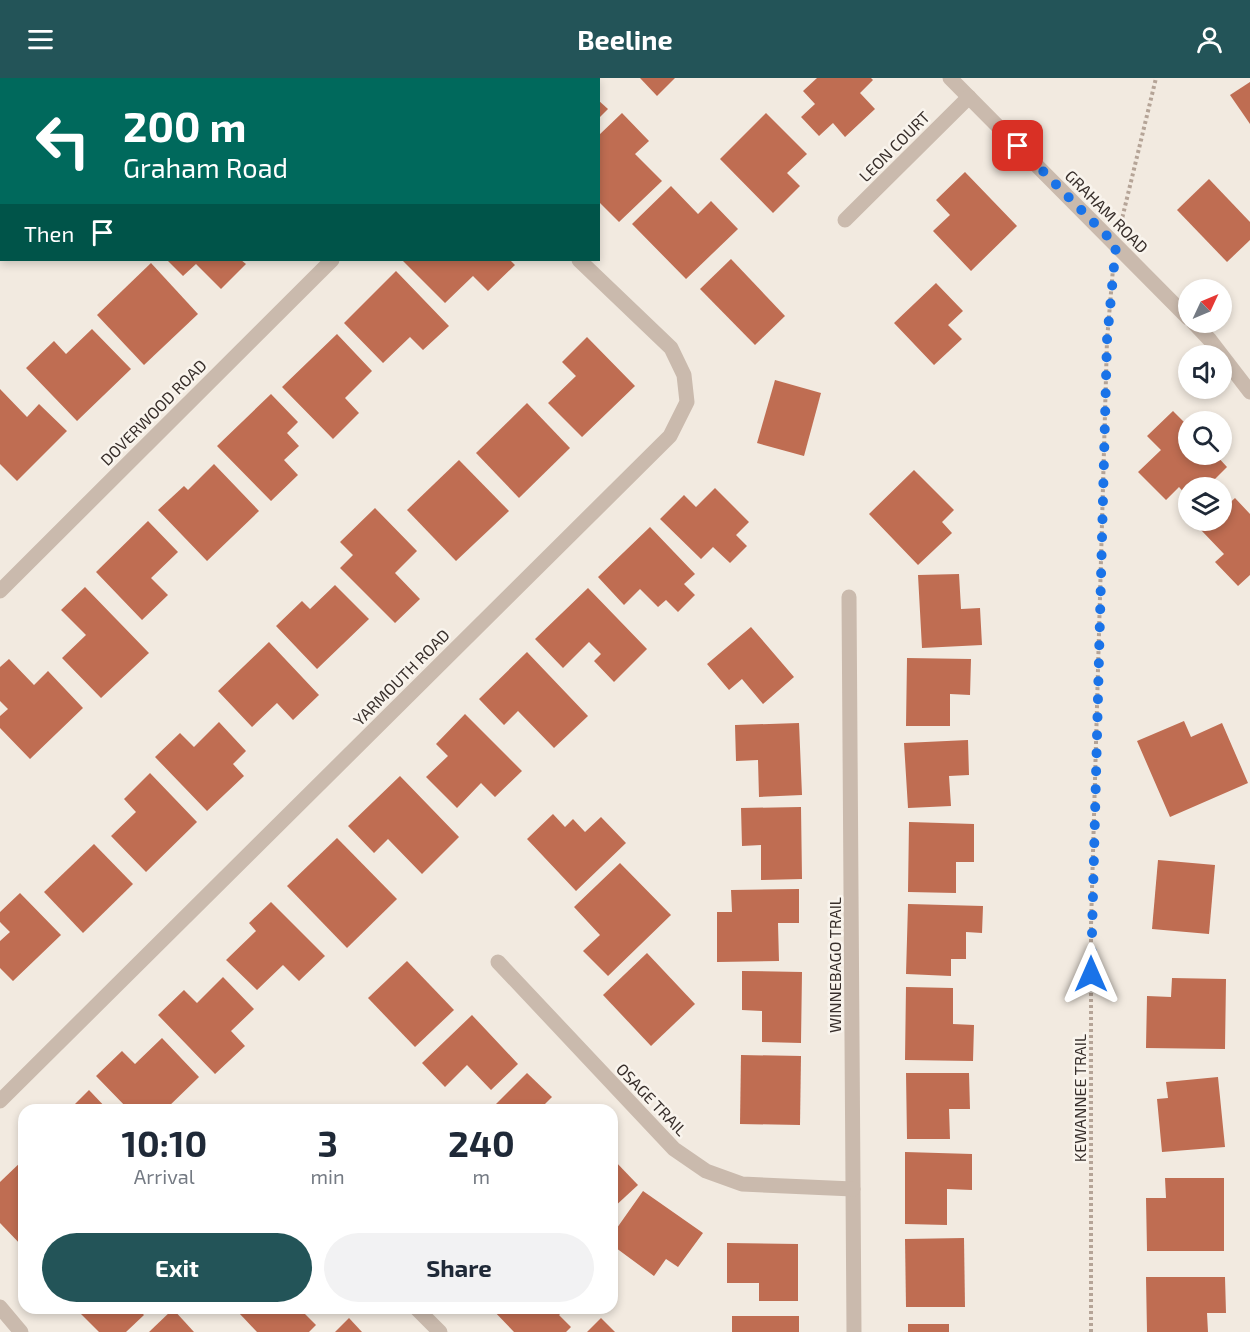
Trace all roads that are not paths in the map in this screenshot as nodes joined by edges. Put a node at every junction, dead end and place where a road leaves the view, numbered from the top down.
1 (950, 78) edge
2 (969, 97) junction
3 (845, 220) dead end
4 (331, 261) edge
5 (580, 261) edge
6 (1178, 308) edge
7 (1203, 333) edge
8 (1250, 392) edge
9 (0, 591) edge
10 (849, 597) dead end
11 (498, 963) dead end
12 (0, 1101) edge
13 (853, 1189) junction
14 (0, 1307) edge
15 (422, 1314) edge
16 (21, 1332) edge
17 (440, 1332) edge
18 (854, 1332) edge

1 - 2 street, GRAHAM ROAD
2 - 3 street, LEON COURT
2 - 6 street, GRAHAM ROAD
4 - 9 street, DOVERWOOD ROAD
5 - 12 street, YARMOUTH ROAD
7 - 8 street
10 - 13 street, WINNEBAGO TRAIL
11 - 13 street, OSAGE TRAIL
13 - 18 street, WINNEBAGO TRAIL
14 - 16 street
15 - 17 street

